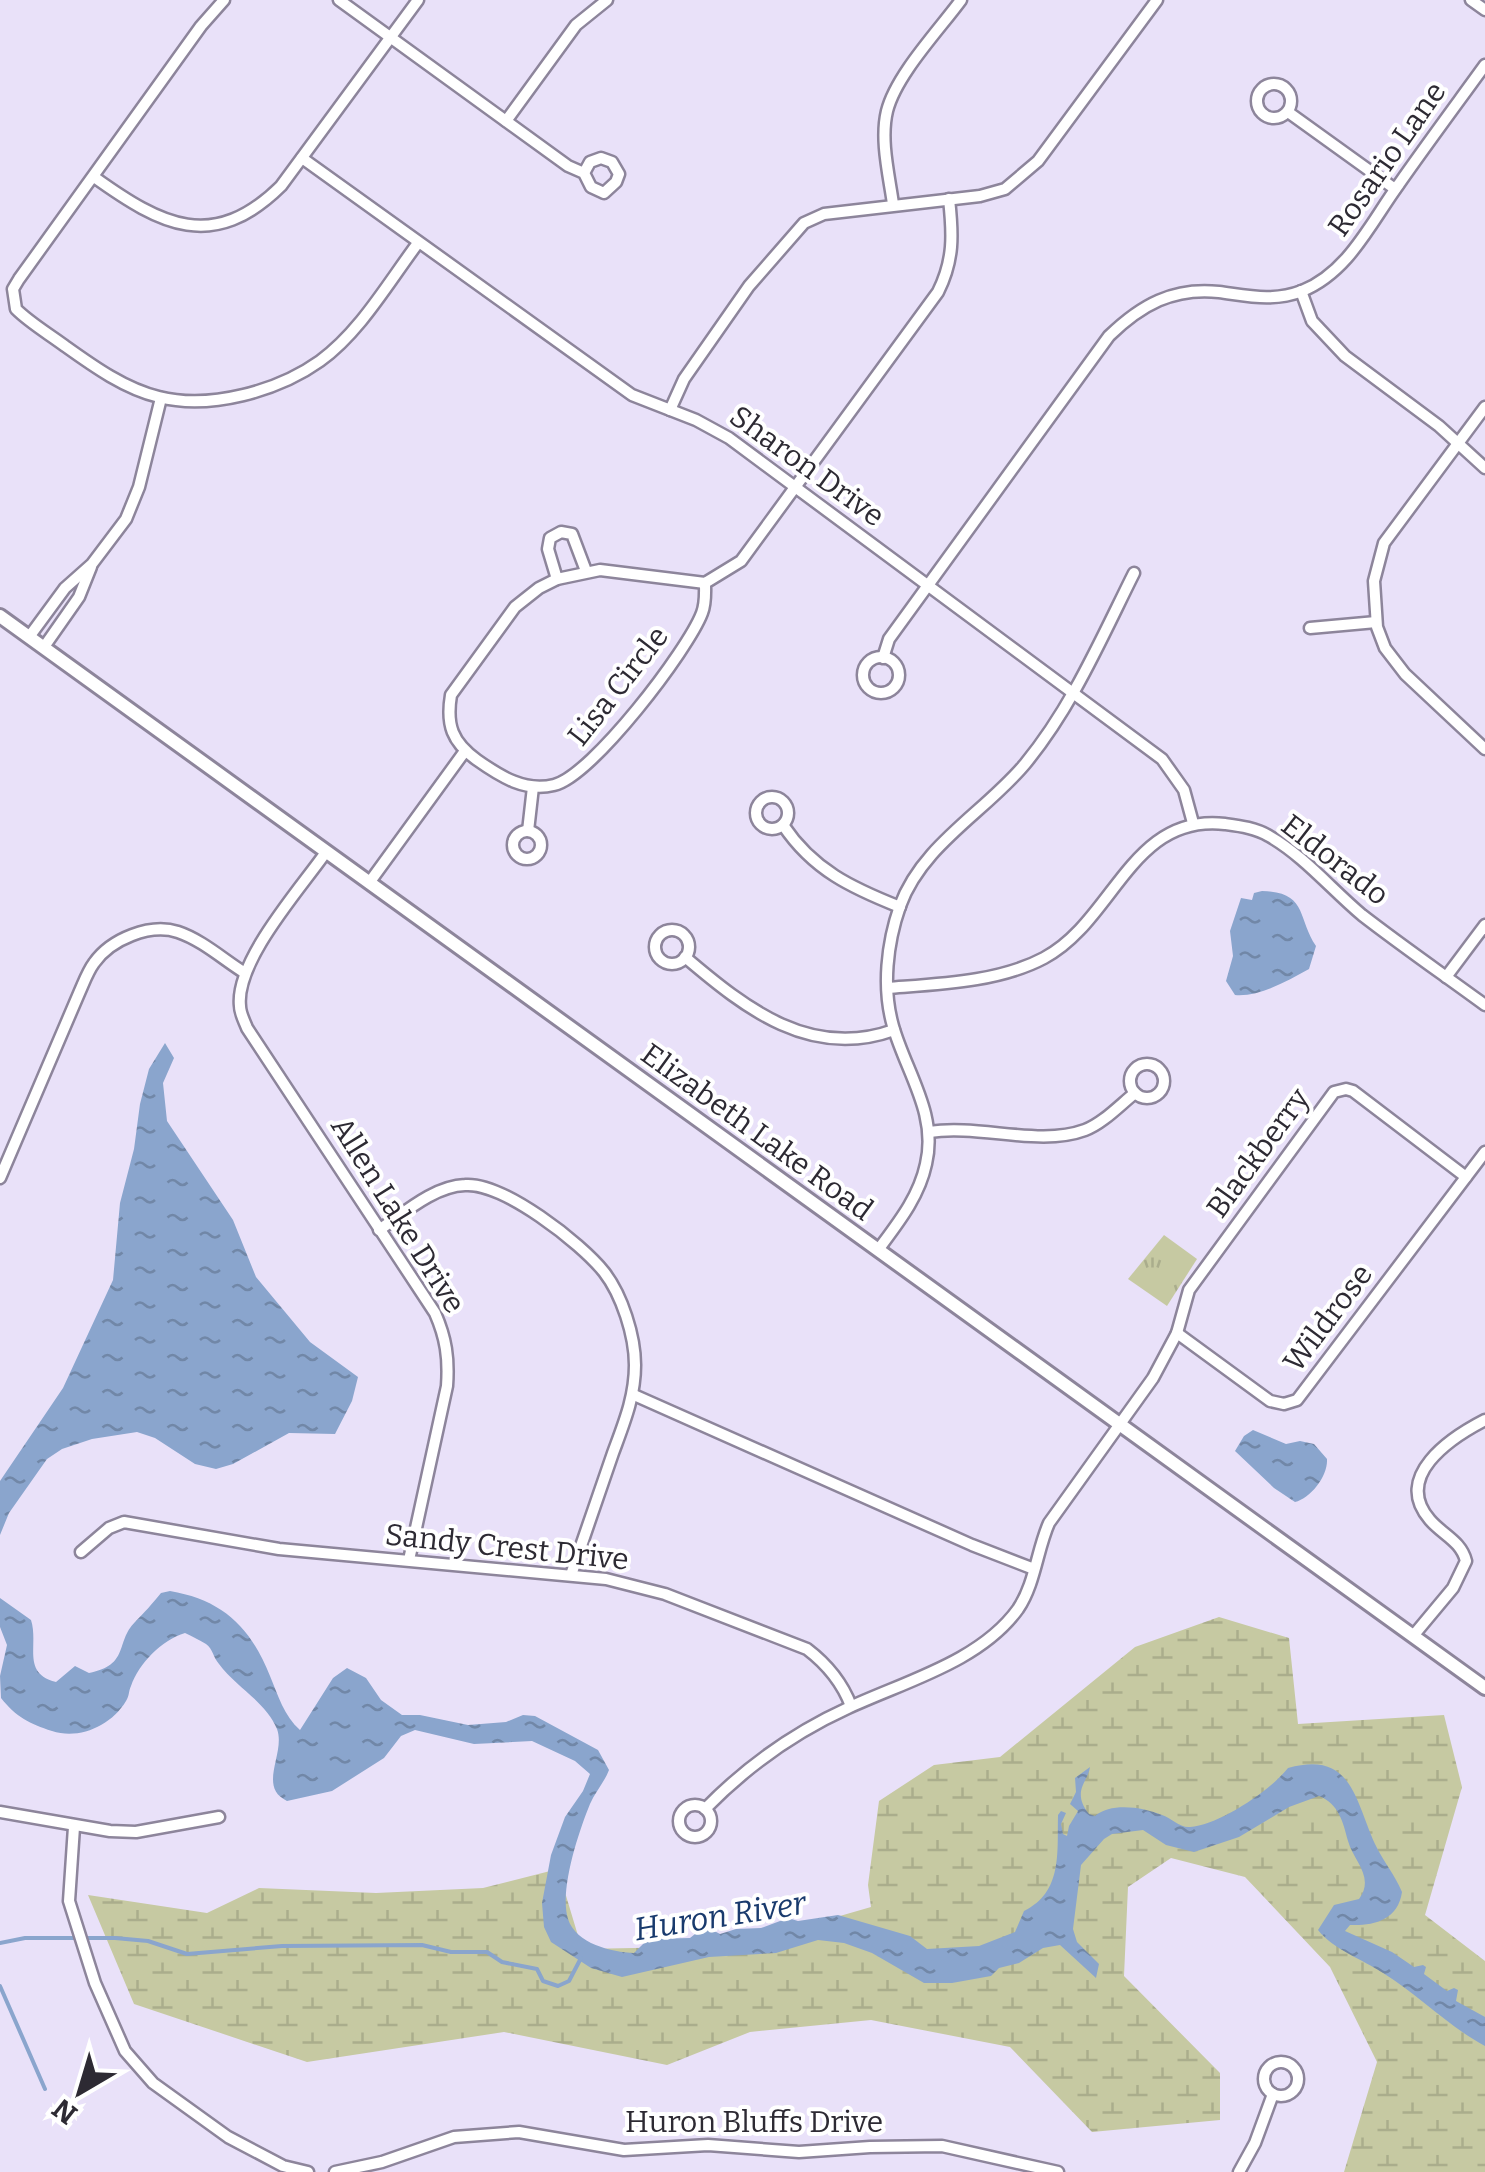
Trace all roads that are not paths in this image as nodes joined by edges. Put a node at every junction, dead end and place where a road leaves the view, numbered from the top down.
1 (224, 0) edge
2 (339, 0) edge
3 (418, 0) edge
4 (606, 0) edge
5 (962, 0) edge
6 (1157, 0) edge
7 (1472, 0) edge
8 (1485, 10) edge
9 (391, 39) junction
10 (1485, 65) edge
11 (1288, 112) dead end
12 (506, 121) junction
13 (302, 158) junction
14 (584, 173) dead end
15 (94, 177) junction
16 (1395, 189) junction
17 (949, 199) junction
18 (892, 204) junction
19 (418, 243) junction
20 (1301, 291) junction
21 (160, 398) junction
22 (1485, 407) edge
23 (670, 410) junction
24 (1458, 442) junction
25 (1485, 468) edge
26 (796, 488) junction
27 (92, 564) junction
28 (586, 571) junction
29 (1134, 572) dead end
30 (557, 579) junction
31 (705, 583) junction
32 (928, 584) junction
33 (0, 616) edge
34 (1376, 622) junction
35 (1310, 628) dead end
36 (29, 636) junction
37 (44, 647) junction
38 (883, 658) dead end
39 (1075, 692) junction
40 (1485, 750) edge
41 (465, 751) junction
42 (533, 787) junction
43 (1193, 823) junction
44 (783, 826) dead end
45 (528, 831) dead end
46 (326, 852) junction
47 (368, 883) junction
48 (900, 906) junction
49 (1485, 925) edge
50 (686, 957) dead end
51 (246, 973) junction
52 (1446, 977) junction
53 (888, 988) junction
54 (1485, 1005) edge
55 (894, 1030) junction
56 (1134, 1093) dead end
57 (930, 1132) junction
58 (1485, 1152) edge
59 (1466, 1176) junction
60 (0, 1178) edge
61 (379, 1230) junction
62 (878, 1250) junction
63 (1178, 1333) junction
64 (634, 1394) junction
65 (1485, 1420) edge
66 (1121, 1424) junction
67 (81, 1552) dead end
68 (410, 1560) junction
69 (1034, 1569) junction
70 (571, 1575) junction
71 (1413, 1636) junction
72 (1485, 1688) edge
73 (851, 1706) junction
74 (706, 1809) dead end
75 (0, 1812) edge
76 (218, 1817) dead end
77 (74, 1827) junction
78 (1273, 2094) dead end
79 (308, 2172) edge
80 (334, 2172) edge
81 (1058, 2172) edge
82 (1239, 2172) edge

1 - 15 street
2 - 9 street
3 - 9 street
4 - 12 street
5 - 18 street
6 - 17 street
7 - 8 street
9 - 12 street
9 - 13 street
10 - 16 street, Rosario Lane
11 - 16 street
12 - 14 street
13 - 15 street
13 - 19 street, Sharon Drive
15 - 21 street
16 - 20 street, Rosario Lane
17 - 18 street
17 - 26 street
18 - 23 street
19 - 21 street
19 - 23 street, Sharon Drive
20 - 24 street
20 - 32 street, Rosario Lane
21 - 27 street
22 - 24 street
23 - 26 street, Sharon Drive
24 - 25 street
24 - 34 street
26 - 31 street
26 - 32 street, Sharon Drive
27 - 36 street
27 - 37 street
28 - 30 street, Lisa Circle
28 - 30 street
28 - 31 street, Lisa Circle
29 - 39 street
30 - 41 street, Lisa Circle
31 - 42 street, Lisa Circle
32 - 38 street, Rosario Lane
32 - 39 street, Sharon Drive
33 - 36 street, Elizabeth Lake Road
34 - 35 street
34 - 40 street
36 - 37 street, Elizabeth Lake Road
37 - 46 street, Elizabeth Lake Road
39 - 43 street, Sharon Drive
39 - 48 street
41 - 42 street
41 - 47 street
42 - 45 street
43 - 52 street, Eldorado
43 - 53 street
44 - 48 street
46 - 47 street, Elizabeth Lake Road
46 - 51 street
47 - 62 street, Elizabeth Lake Road
48 - 53 street
49 - 52 street
50 - 55 street
51 - 60 street
51 - 61 street, Allen Lake Drive
52 - 54 street, Eldorado
53 - 55 street
55 - 57 street
56 - 57 street
57 - 62 street
58 - 59 street, Wildrose
59 - 63 street, Wildrose
59 - 63 street, Blackberry
61 - 64 street
61 - 68 street, Allen Lake Drive
62 - 66 street, Elizabeth Lake Road
63 - 66 street
64 - 69 street
64 - 70 street
65 - 71 street
66 - 69 street
66 - 71 street, Elizabeth Lake Road
67 - 68 street, Sandy Crest Drive
68 - 70 street, Sandy Crest Drive
69 - 73 street
70 - 73 street, Sandy Crest Drive
71 - 72 street, Elizabeth Lake Road
73 - 74 street
75 - 77 street
76 - 77 street
77 - 79 street
78 - 82 street
80 - 81 street, Huron Bluffs Drive

